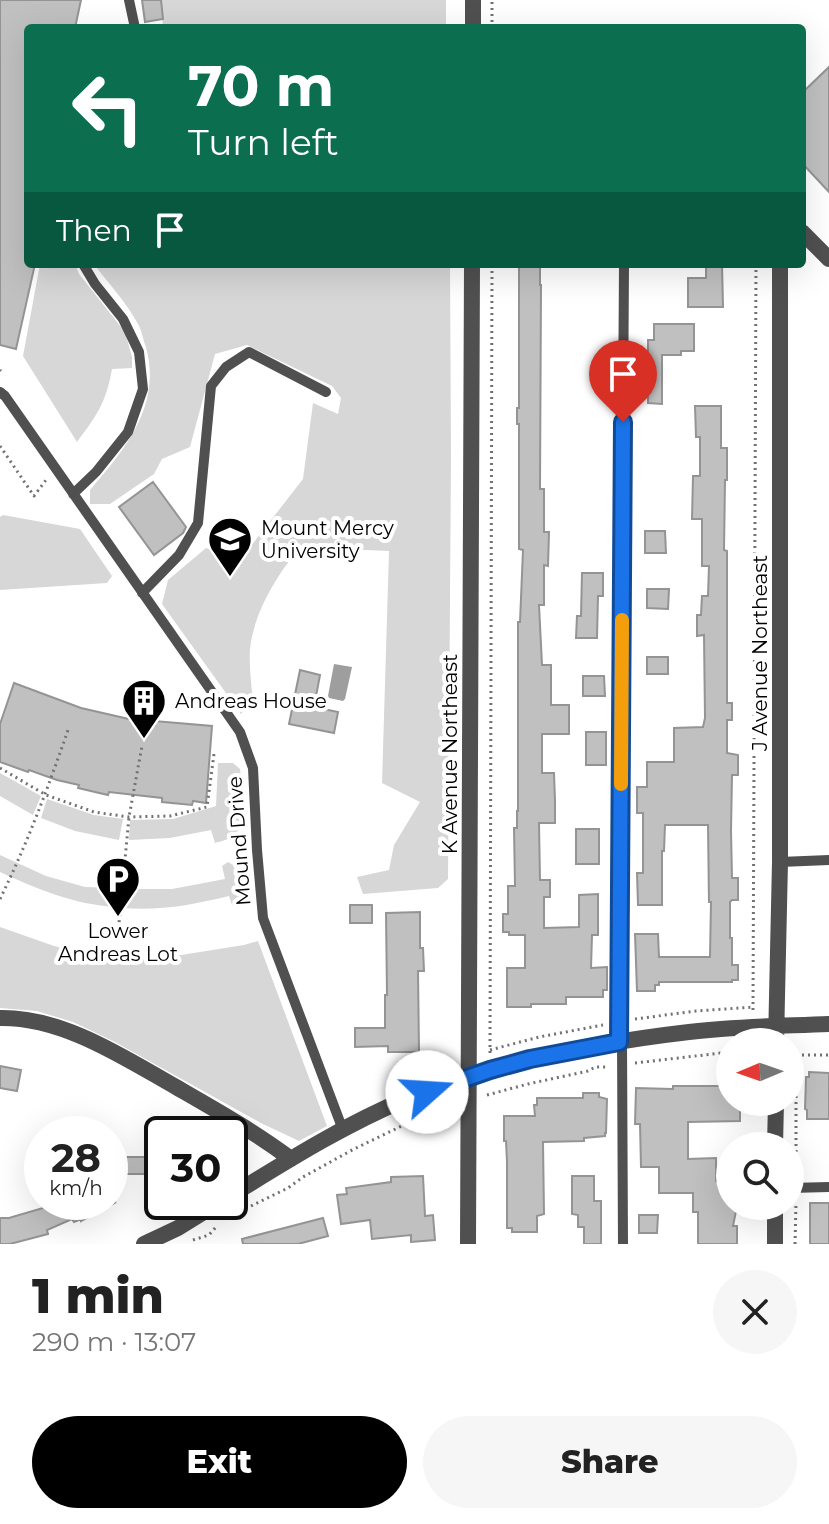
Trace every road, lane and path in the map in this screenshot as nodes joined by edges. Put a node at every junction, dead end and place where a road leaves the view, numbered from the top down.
1 (129, 0) edge
2 (473, 0) edge
3 (492, 0) edge
4 (134, 24) edge
5 (473, 24) edge
6 (492, 24) edge
7 (806, 236) edge
8 (829, 259) edge
9 (85, 268) edge
10 (472, 268) edge
11 (492, 268) edge
12 (624, 268) edge
13 (756, 268) edge
14 (780, 268) edge
15 (0, 392) edge
16 (326, 392) dead end
17 (0, 446) edge
18 (47, 478) dead end
19 (73, 494) junction
20 (142, 593) junction
21 (68, 730) dead end
22 (142, 746) dead end
23 (214, 754) dead end
24 (0, 768) edge
25 (46, 795) junction
26 (129, 817) junction
27 (829, 860) edge
28 (780, 862) junction
29 (0, 899) edge
30 (118, 934) dead end
31 (753, 1014) dead end
32 (0, 1018) edge
33 (829, 1024) edge
34 (776, 1028) edge
35 (804, 1029) edge
36 (716, 1032) edge
37 (621, 1042) junction
38 (490, 1053) dead end
39 (716, 1053) edge
40 (829, 1055) edge
41 (804, 1056) edge
42 (622, 1065) junction
43 (468, 1078) junction
44 (480, 1097) dead end
45 (451, 1107) dead end
46 (343, 1130) junction
47 (291, 1159) junction
48 (248, 1185) edge
49 (829, 1187) edge
50 (804, 1188) edge
51 (248, 1208) edge
52 (191, 1220) edge
53 (225, 1220) dead end
54 (775, 1220) edge
55 (794, 1220) edge
56 (144, 1244) edge
57 (186, 1244) edge
58 (468, 1244) edge
59 (623, 1244) edge
60 (775, 1244) edge
61 (795, 1244) edge

1 - 4 lane
2 - 5 street
3 - 6 path
7 - 8 street
9 - 19 lane
10 - 43 street, K Avenue Northeast
11 - 38 path
12 - 37 lane
13 - 31 path
14 - 28 street, J Avenue Northeast
15 - 19 lane, Mound Drive
16 - 20 lane
17 - 18 path
19 - 20 lane, Mound Drive
20 - 46 lane, Mound Drive
21 - 25 path
22 - 26 path
23 - 26 path
24 - 25 path
25 - 26 path
25 - 29 path
26 - 30 path
27 - 28 lane
28 - 34 street, J Avenue Northeast
32 - 47 street
33 - 35 street
36 - 37 street
37 - 42 lane
37 - 43 street
39 - 42 path
40 - 41 path
42 - 44 path
42 - 59 lane
43 - 46 street
43 - 58 street, K Avenue Northeast
45 - 51 path
46 - 47 street
47 - 48 street
49 - 50 lane
52 - 56 street
53 - 57 path
54 - 60 street
55 - 61 path

